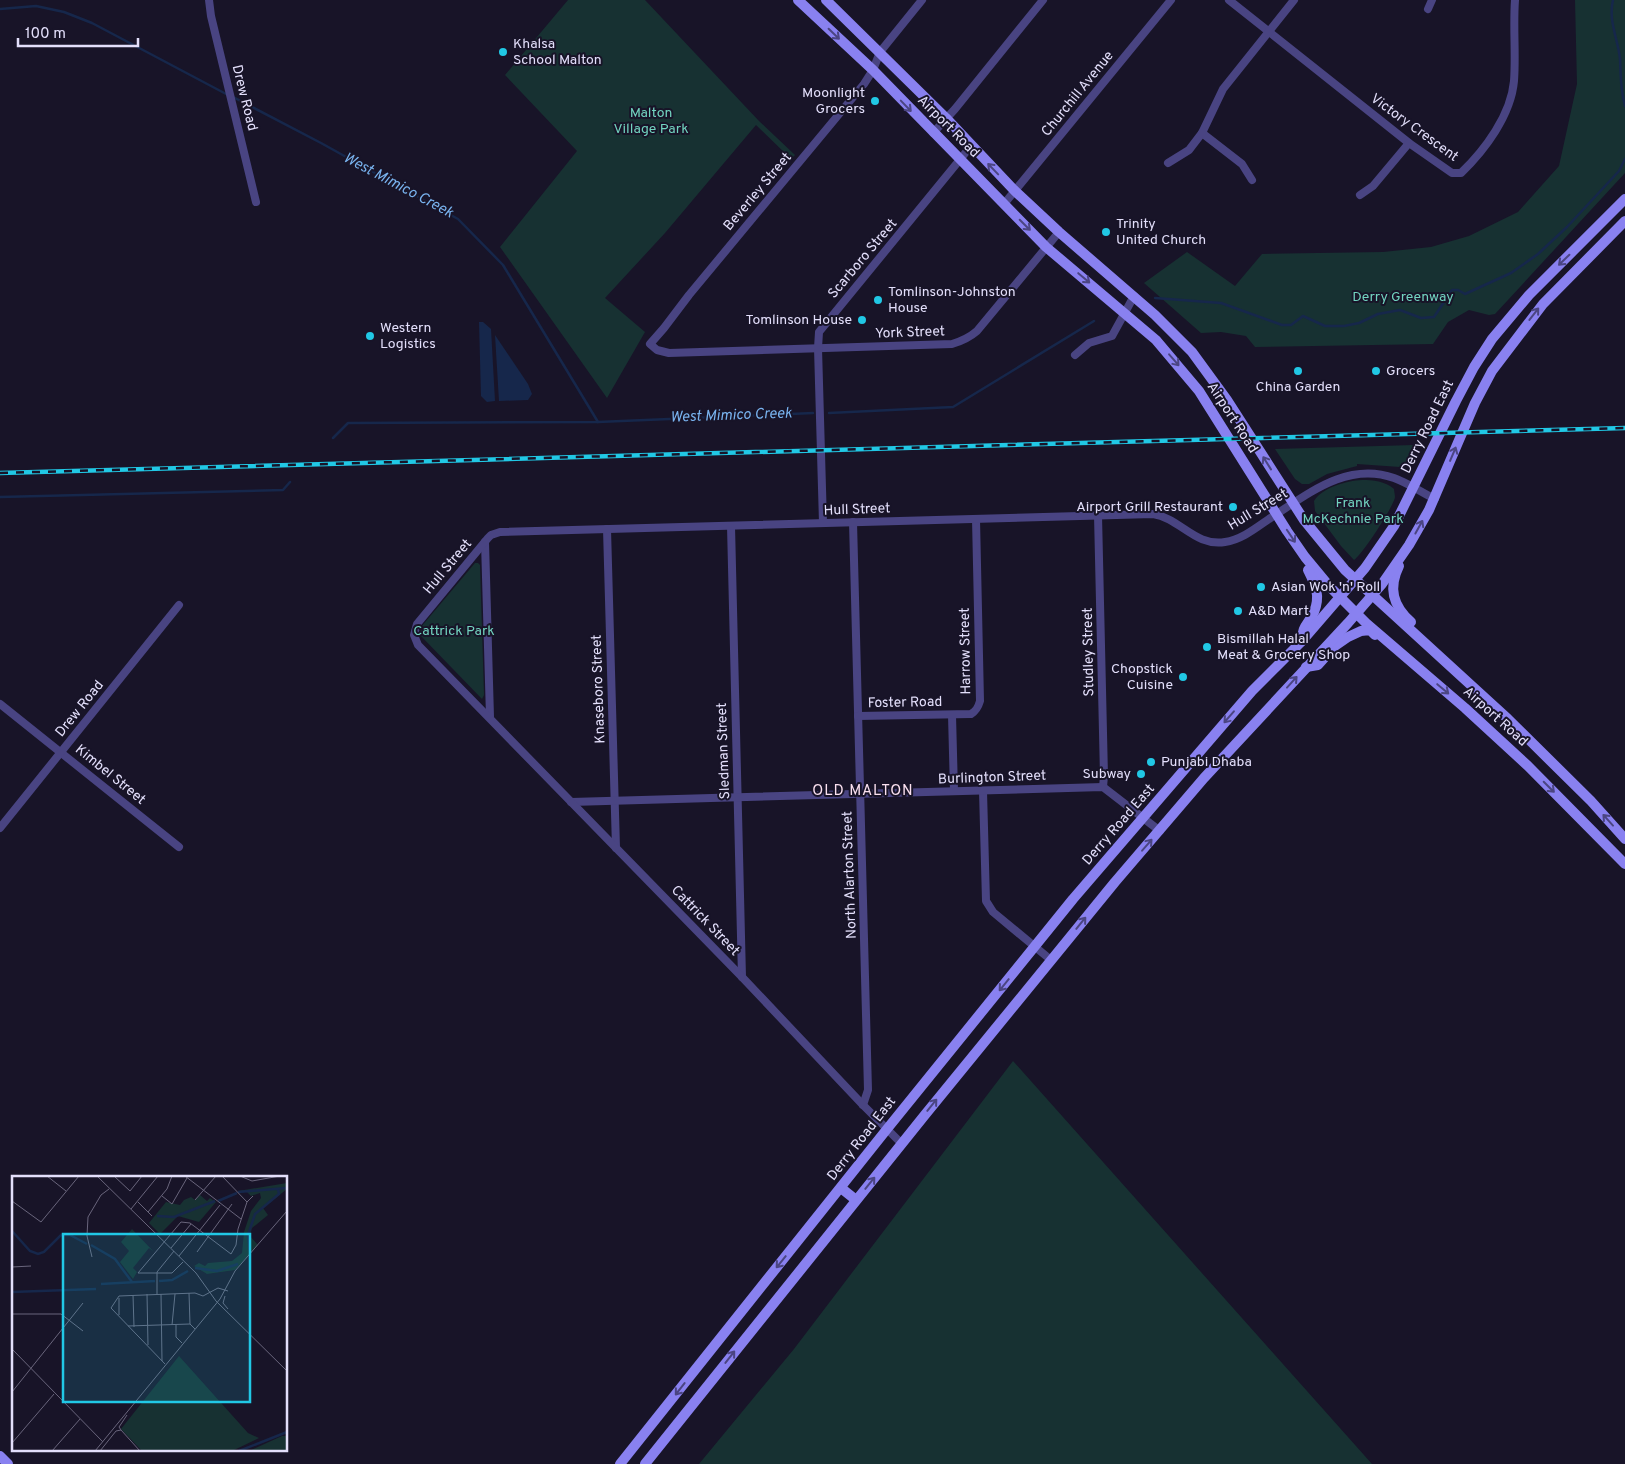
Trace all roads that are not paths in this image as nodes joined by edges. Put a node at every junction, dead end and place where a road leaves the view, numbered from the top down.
1 (209, 0) edge
2 (798, 0) edge
3 (826, 0) edge
4 (922, 0) edge
5 (1043, 0) edge
6 (1171, 0) edge
7 (1229, 0) edge
8 (1294, 0) edge
9 (1432, 0) edge
10 (1515, 0) edge
11 (1428, 9) dead end
12 (1269, 32) junction
13 (880, 52) junction
14 (872, 70) junction
15 (946, 118) junction
16 (1202, 132) junction
17 (933, 133) junction
18 (1409, 143) junction
19 (971, 146) junction
20 (961, 160) junction
21 (1168, 163) dead end
22 (1252, 180) dead end
23 (1015, 191) junction
24 (1360, 195) dead end
25 (1625, 199) edge
26 (256, 202) dead end
27 (1004, 204) junction
28 (1625, 221) edge
29 (1059, 232) junction
30 (1046, 247) junction
31 (1134, 296) junction
32 (1125, 313) junction
33 (650, 344) joint
34 (818, 348) junction
35 (1075, 355) dead end
36 (1414, 488) junction
37 (1434, 499) junction
38 (1293, 504) junction
39 (1098, 515) junction
40 (1276, 515) junction
41 (976, 519) junction
42 (853, 522) junction
43 (823, 523) junction
44 (731, 526) junction
45 (607, 529) junction
46 (485, 542) junction
47 (1409, 545) junction
48 (1305, 557) junction
49 (1355, 580) junction
50 (1372, 596) junction
51 (1340, 597) junction
52 (179, 606) dead end
53 (1356, 613) junction
54 (1302, 641) junction
55 (1435, 652) junction
56 (1306, 667) junction
57 (1420, 670) junction
58 (0, 704) edge
59 (952, 715) junction
60 (858, 716) junction
61 (490, 717) junction
62 (62, 752) junction
63 (1103, 787) junction
64 (983, 791) junction
65 (954, 792) junction
66 (860, 794) junction
67 (738, 798) junction
68 (615, 800) junction
69 (571, 802) junction
70 (1143, 818) junction
71 (0, 828) edge
72 (1160, 831) junction
73 (1625, 839) edge
74 (179, 847) dead end
75 (616, 848) junction
76 (1625, 864) edge
77 (1034, 947) junction
78 (1050, 960) junction
79 (742, 977) junction
80 (863, 1105) junction
81 (888, 1128) junction
82 (902, 1144) junction
83 (841, 1188) junction
84 (856, 1200) junction
85 (0, 1456) edge
86 (8, 1464) edge
87 (620, 1464) edge
88 (645, 1464) edge

1 - 26 street, Drew Road
2 -> 14 main road, Airport Road
3 - 13 main road, Airport Road
4 - 13 street
5 - 15 street
6 - 23 street, Churchill Avenue
7 - 12 street, Victory Crescent
8 - 12 street
9 - 11 street
10 - 18 street, Victory Crescent
12 - 16 street
12 - 18 street, Victory Crescent
13 - 14 street, Beverley Street
13 - 15 main road, Airport Road
14 -> 17 main road, Airport Road
14 - 33 street, Beverley Street
15 - 17 street
15 - 19 main road, Airport Road
16 - 21 street
16 - 22 street
17 - 20 main road, Airport Road
18 - 24 street
19 - 20 street, Scarboro Street
23 -> 19 main road, Airport Road
20 - 27 main road, Airport Road
20 - 34 street, Scarboro Street
23 - 27 street, Churchill Avenue
23 - 29 main road, Airport Road
25 -> 36 main road, Derry Road East
27 -> 30 main road, Airport Road
37 -> 28 main road
29 - 30 street
29 - 31 main road, Airport Road
30 -> 32 main road, Airport Road
30 - 34 street, York Street
31 - 32 street
38 -> 31 main road, Airport Road
32 - 35 street
32 -> 40 main road, Airport Road
33 - 34 street, York Street
34 - 43 street, Scarboro Street
36 - 37 street, Hull Street
36 - 38 street, Hull Street
36 - 49 main road, Derry Road East
47 -> 37 main road
38 - 40 street, Hull Street
38 - 49 main road, Airport Road
39 - 40 street, Hull Street
39 - 41 street, Hull Street
39 - 63 street, Studley Street
40 -> 48 main road, Airport Road
41 - 42 street, Hull Street
41 - 59 street, Harrow Street
42 - 43 street, Hull Street
42 - 60 street, North Alarton Street
43 - 44 street, Hull Street
44 - 45 street, Hull Street
44 - 67 street, Sledman Street
45 - 46 street, Hull Street
45 - 68 street, Knaseboro Street
46 - 61 street
46 - 61 street, Hull Street
47 - 50 main road
47 - 55 main road
48 - 51 main road, Airport Road
48 - 54 main road
49 - 50 main road, Airport Road
49 - 51 main road, Derry Road East
50 - 53 main road
50 - 55 main road, Airport Road
51 - 53 main road, Airport Road
51 - 54 main road, Derry Road East
52 - 62 street, Drew Road
53 - 56 main road
53 - 57 main road, Airport Road
54 -> 70 main road, Derry Road East
73 -> 55 main road, Airport Road
56 - 57 main road
72 -> 56 main road
57 -> 76 main road, Airport Road
58 - 62 street, Kimbel Street
59 - 60 street, Foster Road
59 - 65 street
60 - 66 street, North Alarton Street
61 - 69 street, Cattrick Street
62 - 71 street, Drew Road
62 - 74 street, Kimbel Street
63 - 64 street, Burlington Street
63 - 70 street
64 - 65 street, Burlington Street
64 - 77 street
65 - 66 street, Burlington Street
66 - 67 street, Burlington Street
66 - 80 street, North Alarton Street
67 - 68 street, Burlington Street
67 - 79 street, Sledman Street
68 - 69 street, Burlington Street
68 - 75 street, Knaseboro Street
69 - 75 street, Cattrick Street
70 - 72 street
70 - 77 main road, Derry Road East
78 -> 72 main road
75 - 79 street, Cattrick Street
77 - 78 street
77 -> 81 main road, Derry Road East
82 -> 78 main road
79 - 80 street, Cattrick Street
80 - 81 street, Cattrick Street
81 - 82 street, Cattrick Street
81 - 83 main road, Derry Road East
84 -> 82 main road
83 - 84 main road
83 -> 87 main road, Derry Road East
88 -> 84 main road
85 - 86 main road

